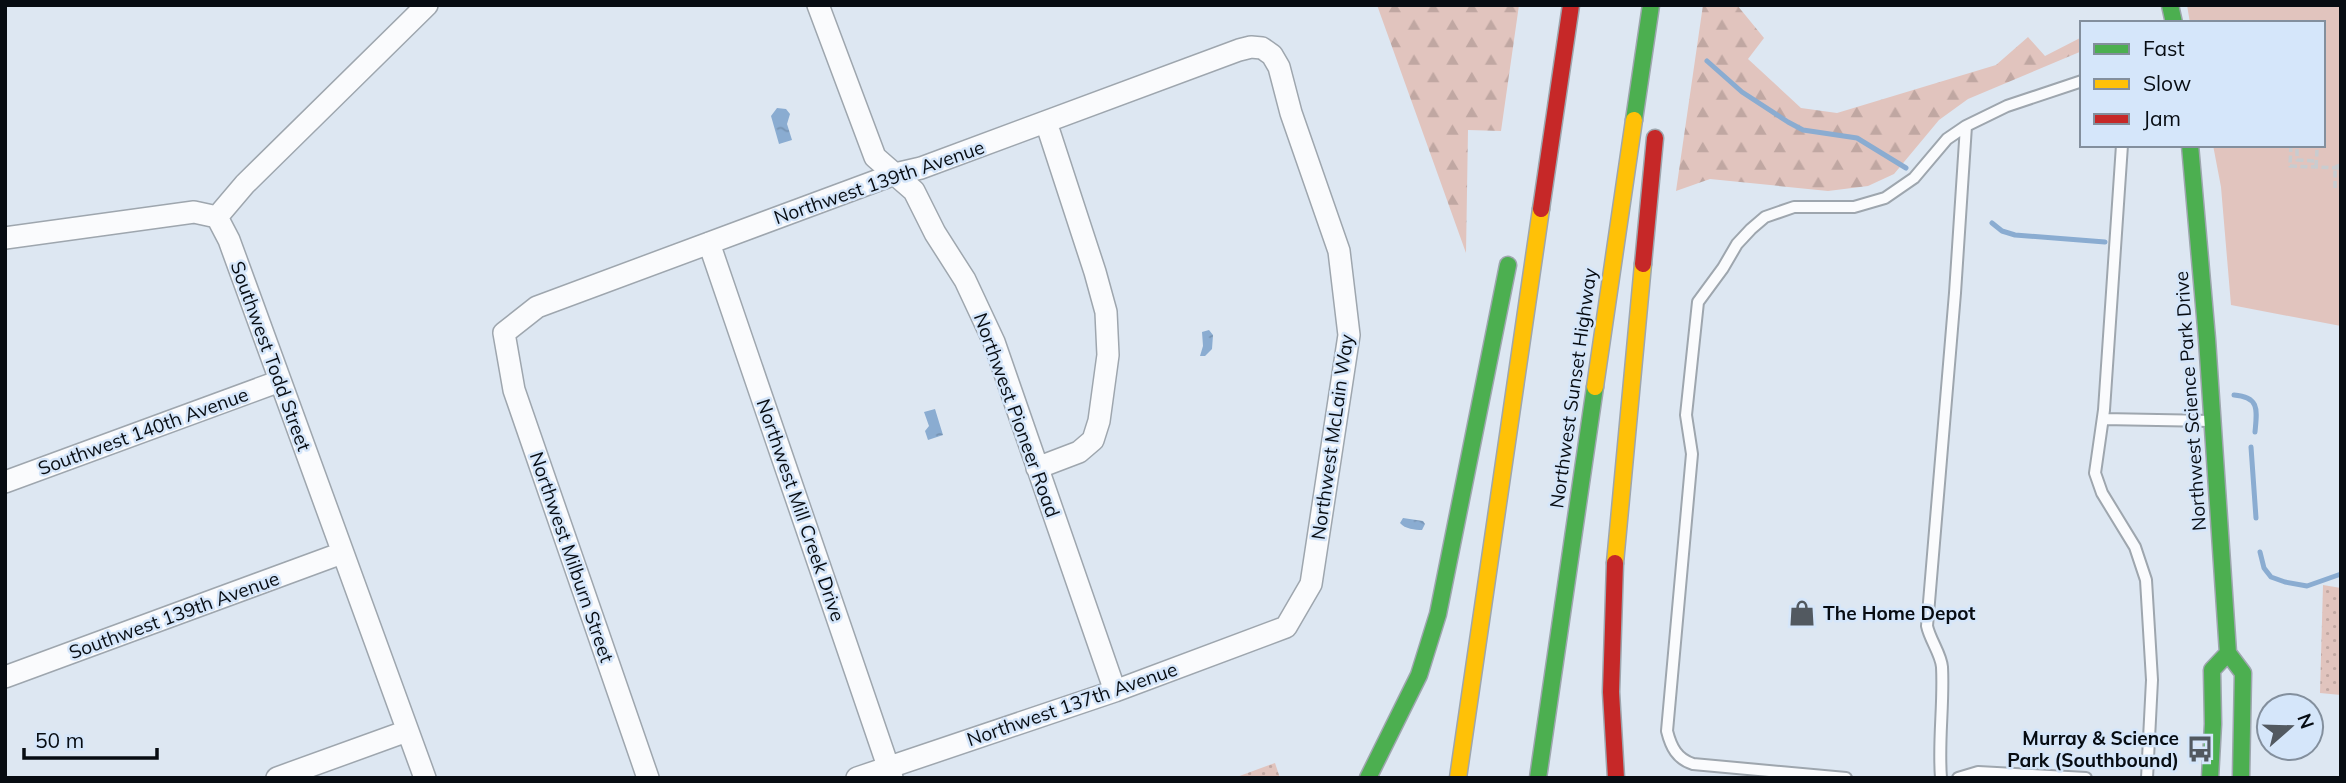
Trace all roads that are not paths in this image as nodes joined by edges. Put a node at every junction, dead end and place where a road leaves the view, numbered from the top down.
1 (427, 5) edge
2 (818, 5) edge
3 (1571, 5) edge
4 (1651, 5) edge
5 (1262, 48) joint
6 (1643, 58) junction
7 (2080, 82) edge
8 (1654, 94) dead end
9 (1657, 120) dead end
10 (1046, 122) junction
11 (1966, 126) junction
12 (2122, 147) edge
13 (2190, 147) edge
14 (895, 174) junction
15 (1541, 211) junction
16 (217, 217) junction
17 (1522, 231) dead end
18 (5, 237) edge
19 (709, 243) junction
20 (1510, 254) dead end
21 (504, 333) joint
22 (280, 381) junction
23 (2103, 419) junction
24 (2213, 421) junction
25 (1037, 468) junction
26 (5, 482) edge
27 (342, 553) junction
28 (1286, 626) joint
29 (2228, 653) junction
30 (5, 677) edge
31 (1115, 691) junction
32 (407, 731) junction
33 (890, 772) edge
34 (1991, 775) edge
35 (277, 778) edge
36 (425, 778) edge
37 (648, 778) edge
38 (857, 778) edge
39 (1368, 778) edge
40 (1458, 778) edge
41 (1538, 778) edge
42 (1616, 778) edge
43 (1846, 778) edge
44 (1941, 778) edge
45 (1958, 778) edge
46 (2086, 778) edge
47 (2147, 778) edge
48 (2210, 778) edge
49 (2241, 778) edge

1 - 16 street
2 - 14 street, Northwest Pioneer Road
3 - 15 main road
4 - 6 main road, Northwest Sunset Highway
5 - 10 street, Northwest 139th Avenue
5 - 28 street, Northwest McLain Way
6 - 8 main road
6 - 41 main road, Northwest Sunset Highway
7 - 11 lane
9 - 42 main road
10 - 14 street, Northwest 139th Avenue
10 - 25 street
11 - 43 lane
11 - 44 lane
12 - 23 lane
13 - 24 main road, Northwest Science Park Drive
14 - 19 street, Northwest 139th Avenue
14 - 25 street, Northwest Pioneer Road
15 - 17 main road
15 - 40 main road
16 - 18 street
16 - 22 street, Southwest Todd Street
19 - 21 street, Northwest 139th Avenue
19 - 33 street, Northwest Mill Creek Drive
20 - 39 main road
21 - 37 street, Northwest Milburn Street
22 - 26 street, Southwest 140th Avenue
22 - 27 street, Southwest Todd Street
23 - 24 lane
23 - 47 lane
24 - 29 main road, Northwest Science Park Drive
25 - 31 street, Northwest Pioneer Road
27 - 30 street, Southwest 139th Avenue
27 - 32 street, Southwest Todd Street
28 - 31 street, Northwest 137th Avenue
29 - 48 main road
29 - 49 main road, Northwest Science Park Drive
31 - 33 street, Northwest 137th Avenue
32 - 35 street
32 - 36 street, Southwest Todd Street
33 - 38 street, Northwest 137th Avenue
34 - 45 lane
34 - 46 lane

